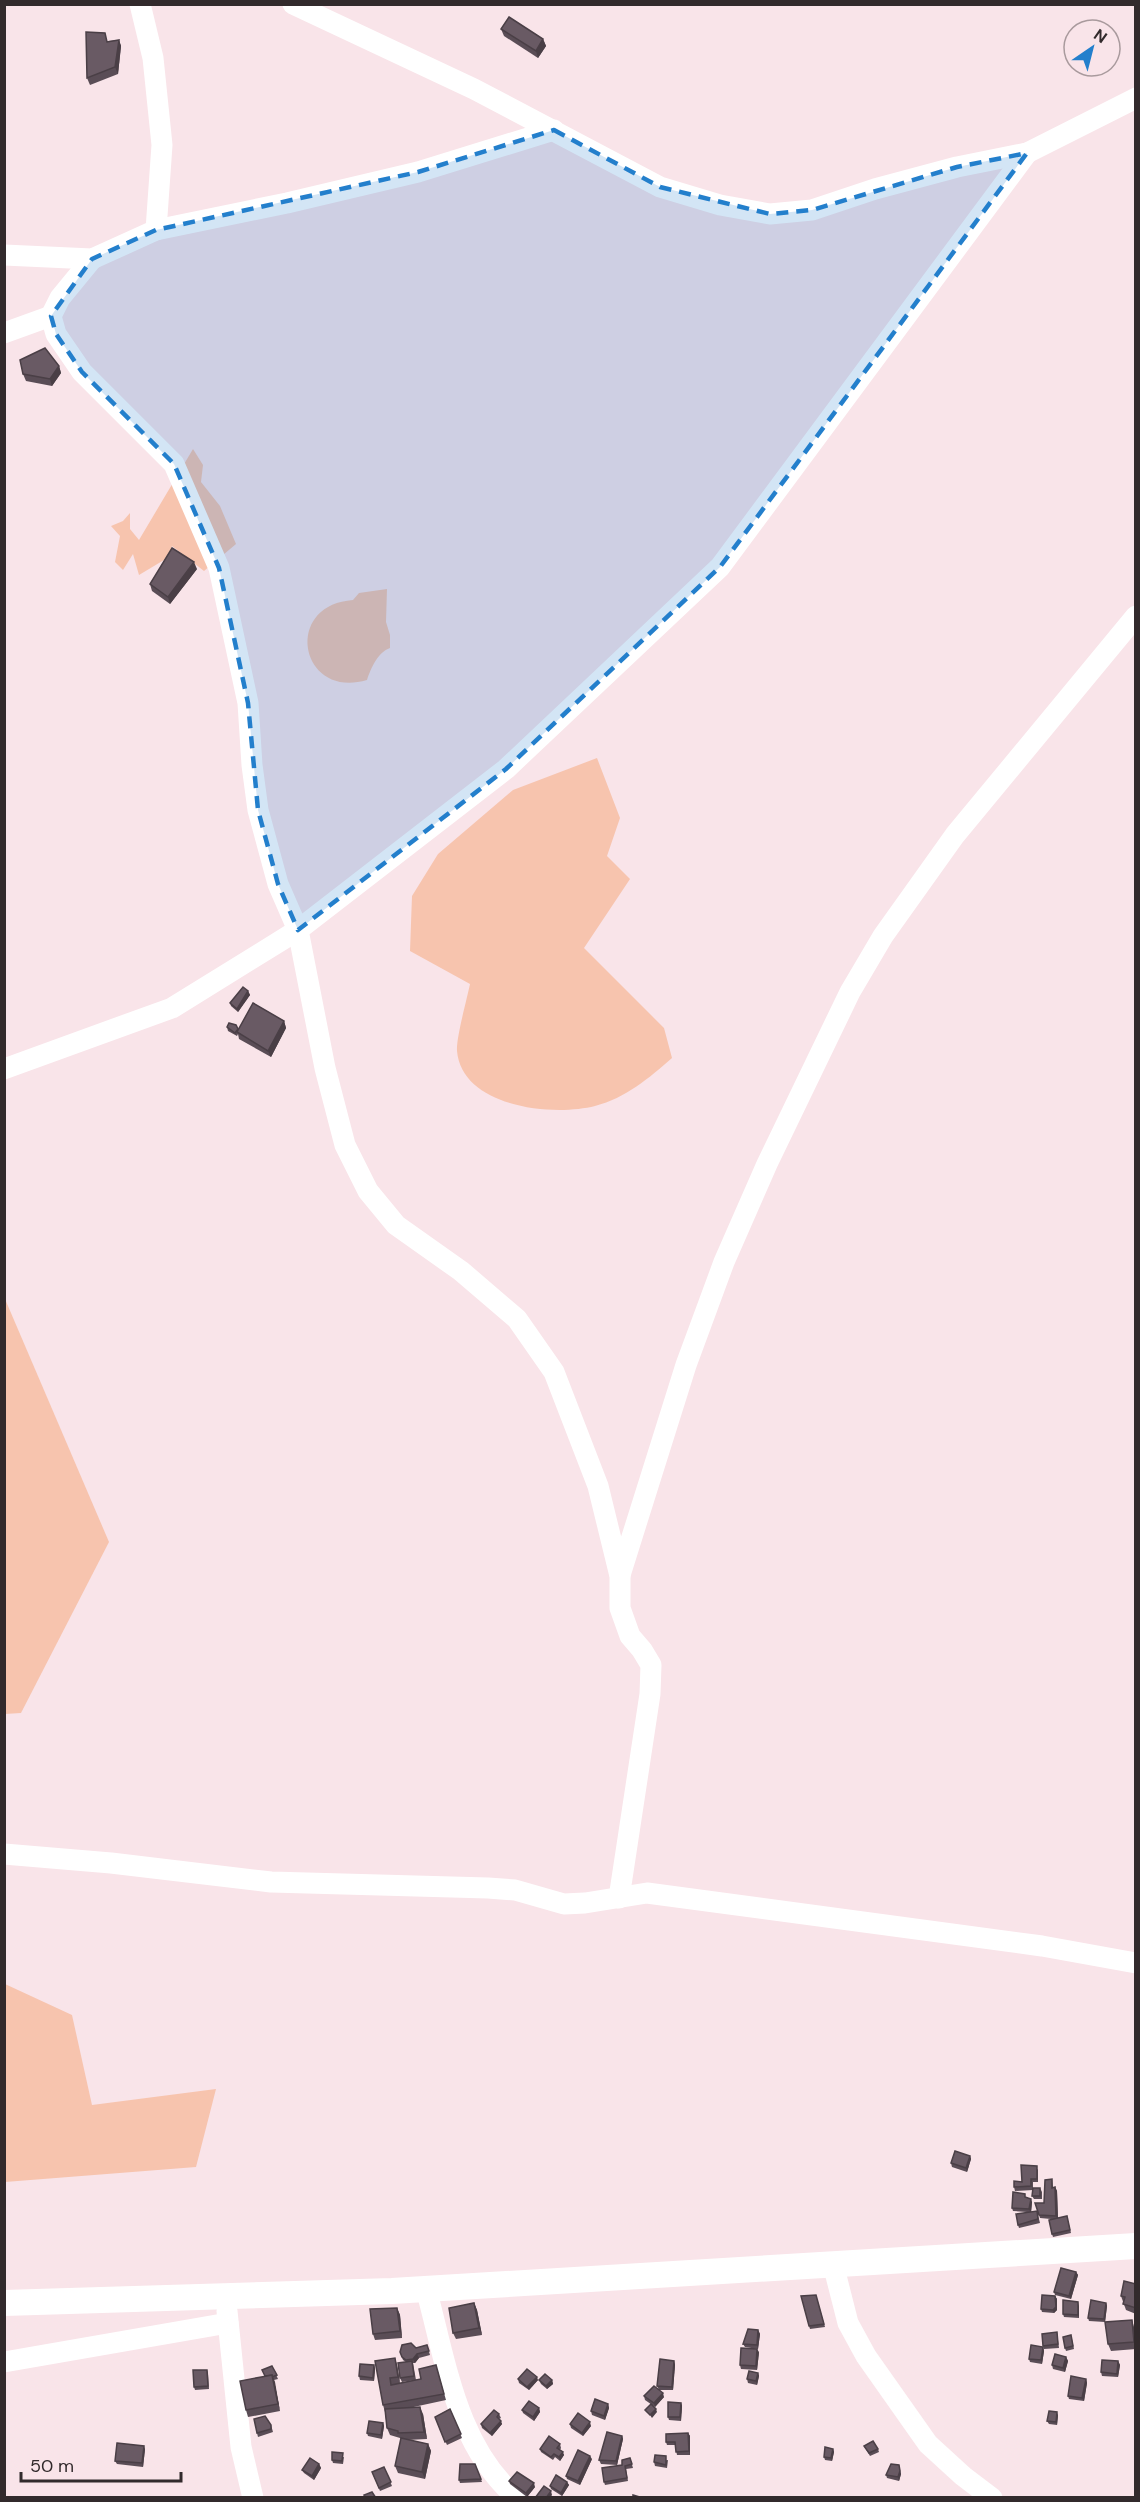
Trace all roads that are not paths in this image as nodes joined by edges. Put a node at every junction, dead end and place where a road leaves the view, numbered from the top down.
1 (140, 4) edge
2 (293, 4) edge
3 (1136, 98) edge
4 (554, 130) junction
5 (1027, 153) junction
6 (156, 230) junction
7 (4, 255) edge
8 (92, 259) junction
9 (51, 316) junction
10 (4, 333) edge
11 (1136, 616) edge
12 (298, 930) junction
13 (4, 1069) edge
14 (620, 1576) junction
15 (4, 1854) edge
16 (618, 1898) junction
17 (1136, 1963) edge
18 (1136, 2246) edge
19 (833, 2264) junction
20 (426, 2289) junction
21 (226, 2296) junction
22 (4, 2303) edge
23 (228, 2323) junction
24 (4, 2362) edge
25 (253, 2498) edge
26 (517, 2498) edge
27 (992, 2498) edge

1 - 6 street
2 - 4 street
3 - 5 street
4 - 5 street
4 - 6 street
5 - 12 street
6 - 8 street
7 - 8 street
8 - 9 street
9 - 10 street
9 - 12 street
11 - 14 street
12 - 13 street
12 - 14 street
14 - 16 street
15 - 16 street
16 - 17 street
18 - 19 street
19 - 20 street
19 - 27 street
20 - 21 street
20 - 26 street
21 - 22 street
21 - 23 street
23 - 24 street
23 - 25 street

